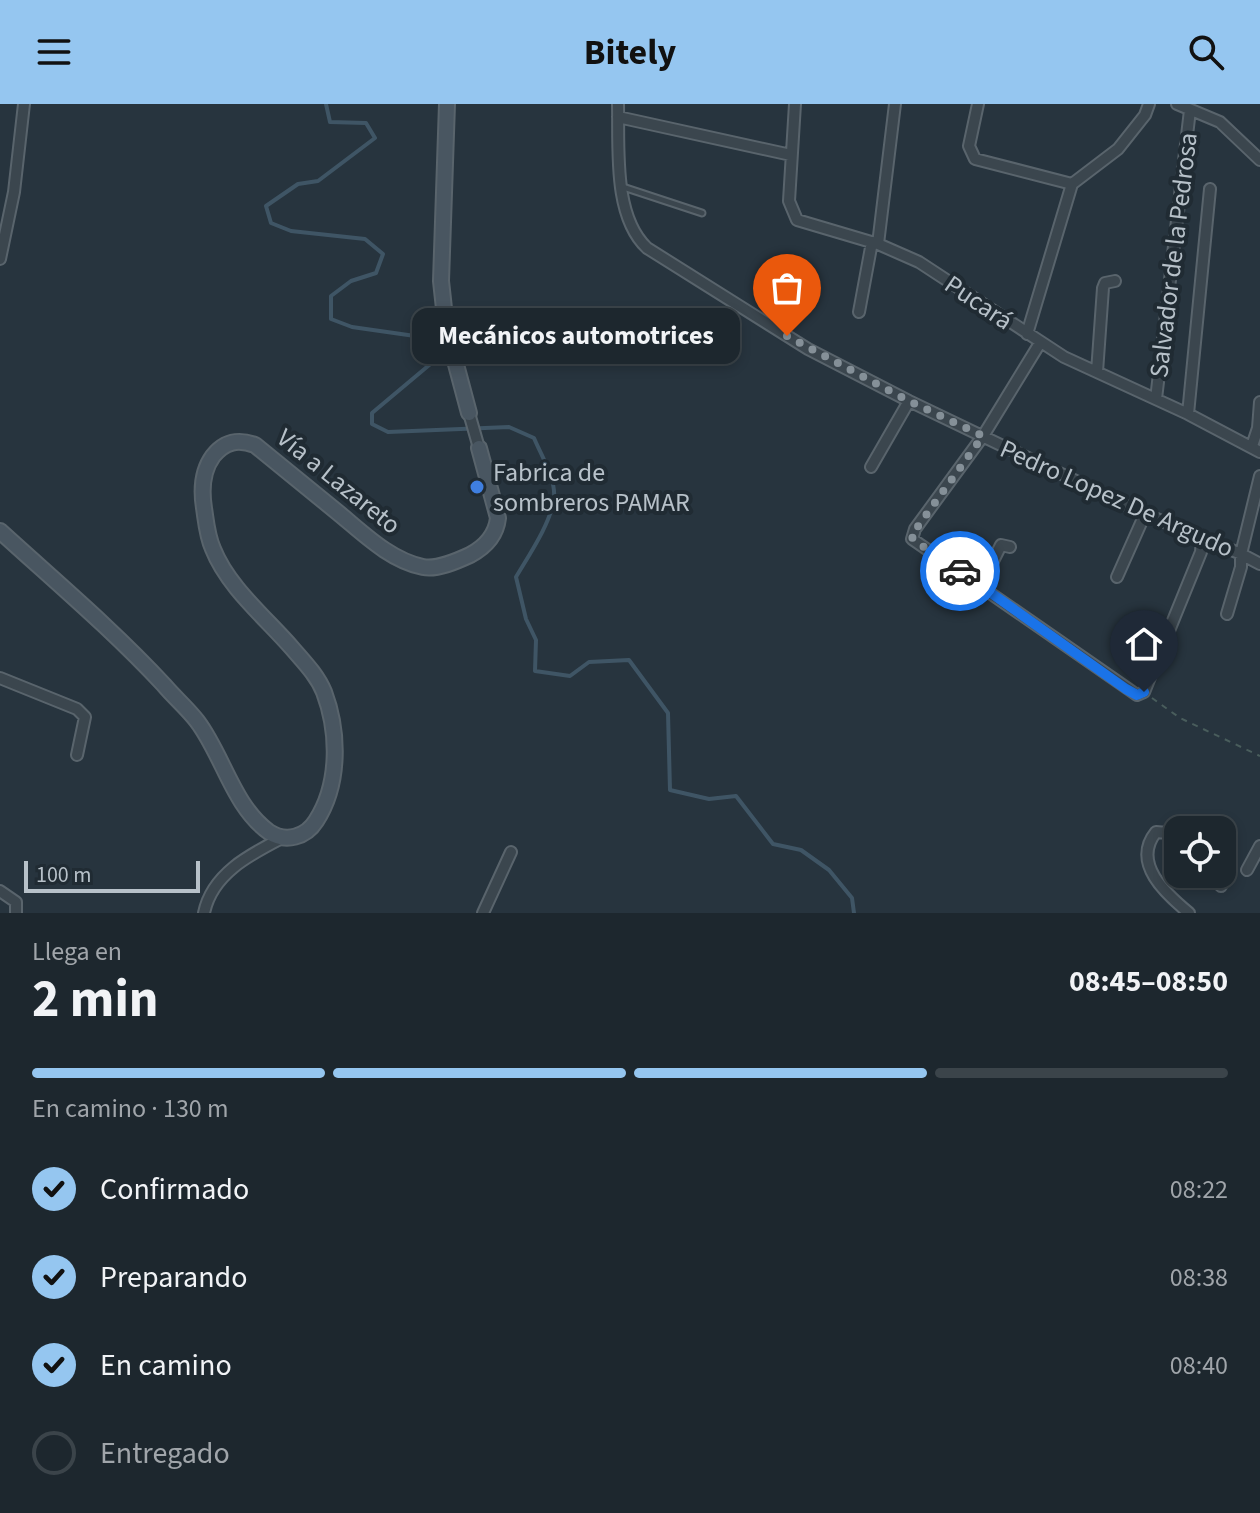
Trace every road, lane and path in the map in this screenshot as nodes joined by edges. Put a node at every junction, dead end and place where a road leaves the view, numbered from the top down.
1 (24, 104) edge
2 (447, 104) edge
3 (618, 104) edge
4 (795, 104) edge
5 (895, 104) edge
6 (978, 104) edge
7 (1149, 104) edge
8 (1177, 104) edge
9 (1190, 110) junction
10 (618, 117) junction
11 (791, 155) junction
12 (1260, 160) edge
13 (1072, 184) junction
14 (622, 187) junction
15 (1210, 189) dead end
16 (702, 213) dead end
17 (875, 243) junction
18 (0, 259) edge
19 (1115, 281) dead end
20 (859, 312) dead end
21 (1027, 334) junction
22 (1040, 343) junction
23 (1097, 372) junction
24 (1156, 399) junction
25 (909, 401) junction
26 (1260, 402) edge
27 (469, 413) joint
28 (1188, 414) junction
29 (983, 436) junction
30 (479, 448) joint
31 (1256, 449) edge
32 (871, 467) dead end
33 (1260, 476) edge
34 (1145, 514) junction
35 (0, 531) edge
36 (1202, 538) junction
37 (1010, 547) dead end
38 (1241, 554) junction
39 (1260, 564) edge
40 (1117, 577) dead end
41 (981, 585) junction
42 (1227, 614) dead end
43 (0, 678) edge
44 (1144, 692) junction
45 (77, 755) dead end
46 (1260, 756) edge
47 (1164, 833) edge
48 (282, 838) junction
49 (1260, 846) edge
50 (511, 852) dead end
51 (1247, 870) dead end
52 (0, 891) edge
53 (16, 913) edge
54 (204, 913) edge
55 (483, 913) edge
56 (1189, 913) edge

1 - 18 street
2 - 27 street
3 - 10 street, Pedro Lopez De Argudo
4 - 11 street, Pucará
5 - 17 street
6 - 13 street
7 - 13 street
8 - 9 street
9 - 12 street
9 - 24 street, Salvador de la Pedrosa
10 - 11 street
10 - 14 street, Pedro Lopez De Argudo
11 - 17 street, Pucará
13 - 21 street
14 - 16 lane
14 - 25 street, Pedro Lopez De Argudo
15 - 28 street
17 - 20 street
17 - 21 street, Pucará
19 - 23 street
21 - 22 street, Pucará
22 - 23 street, Pucará
22 - 29 street
23 - 24 street, Pucará
24 - 28 street, Pucará
25 - 29 street, Pedro Lopez De Argudo
25 - 32 street
26 - 31 street
27 - 30 street
28 - 31 street, Pucará
29 - 34 street, Pedro Lopez De Argudo
29 - 41 street
30 - 48 street, Vía a Lazareto
33 - 38 street
34 - 36 street, Pedro Lopez De Argudo
34 - 40 street
35 - 48 street
36 - 38 street, Pedro Lopez De Argudo
36 - 44 street
37 - 41 street
38 - 39 street, Pedro Lopez De Argudo
38 - 42 street
41 - 44 street
43 - 45 street
44 - 46 path
47 - 56 street
48 - 54 street
49 - 51 street
50 - 55 street
52 - 53 street

